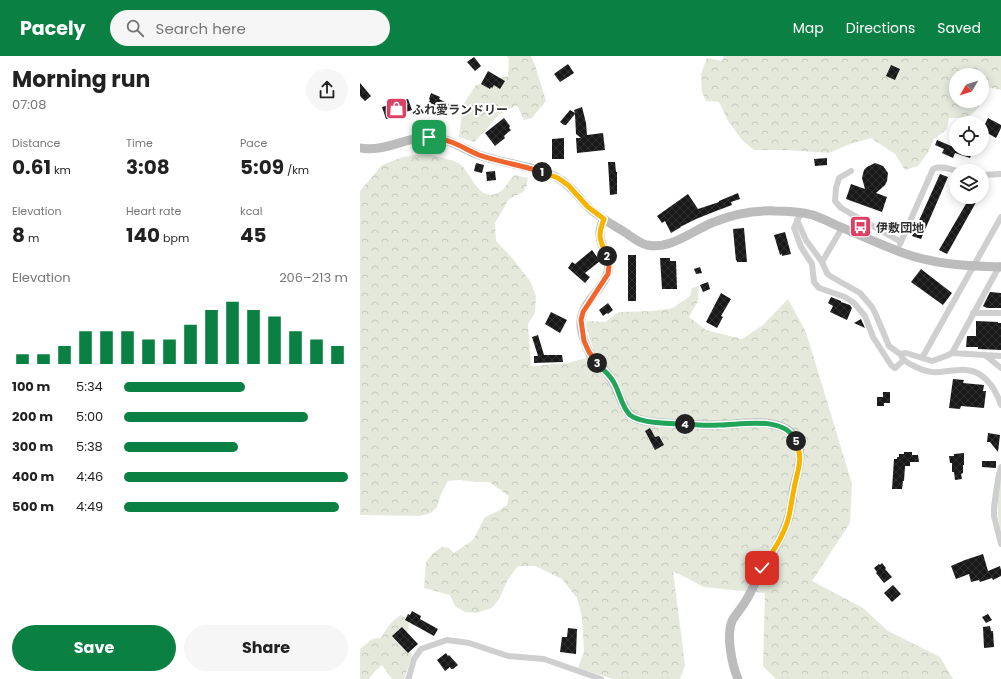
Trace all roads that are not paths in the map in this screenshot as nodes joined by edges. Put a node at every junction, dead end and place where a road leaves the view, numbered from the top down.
1 (360, 148) edge
2 (949, 169) edge
3 (851, 171) dead end
4 (1001, 174) edge
5 (989, 175) edge
6 (799, 217) junction
7 (1001, 217) edge
8 (604, 219) junction
9 (842, 228) junction
10 (901, 242) junction
11 (898, 251) junction
12 (822, 262) junction
13 (974, 266) junction
14 (1000, 266) edge
15 (973, 313) junction
16 (1001, 313) edge
17 (952, 353) junction
18 (900, 354) junction
19 (985, 355) junction
20 (1001, 356) edge
21 (922, 358) junction
22 (903, 361) junction
23 (1001, 368) edge
24 (1001, 405) edge
25 (1001, 466) edge
26 (1001, 544) edge
27 (408, 679) edge
28 (601, 679) edge
29 (738, 679) edge

1 - 8 street
2 - 10 street
3 - 10 street
4 - 5 street
6 - 8 street
6 - 9 street
6 - 12 street
6 - 22 street
7 - 13 street
8 - 29 street
9 - 11 street
9 - 12 street
10 - 11 street
11 - 13 street
12 - 18 street
13 - 14 street
13 - 21 street
14 - 15 street
15 - 16 street
15 - 17 street
17 - 19 street
17 - 21 street
18 - 21 street
18 - 22 street
19 - 20 street
19 - 23 street
22 - 24 street
25 - 26 street
27 - 28 street

